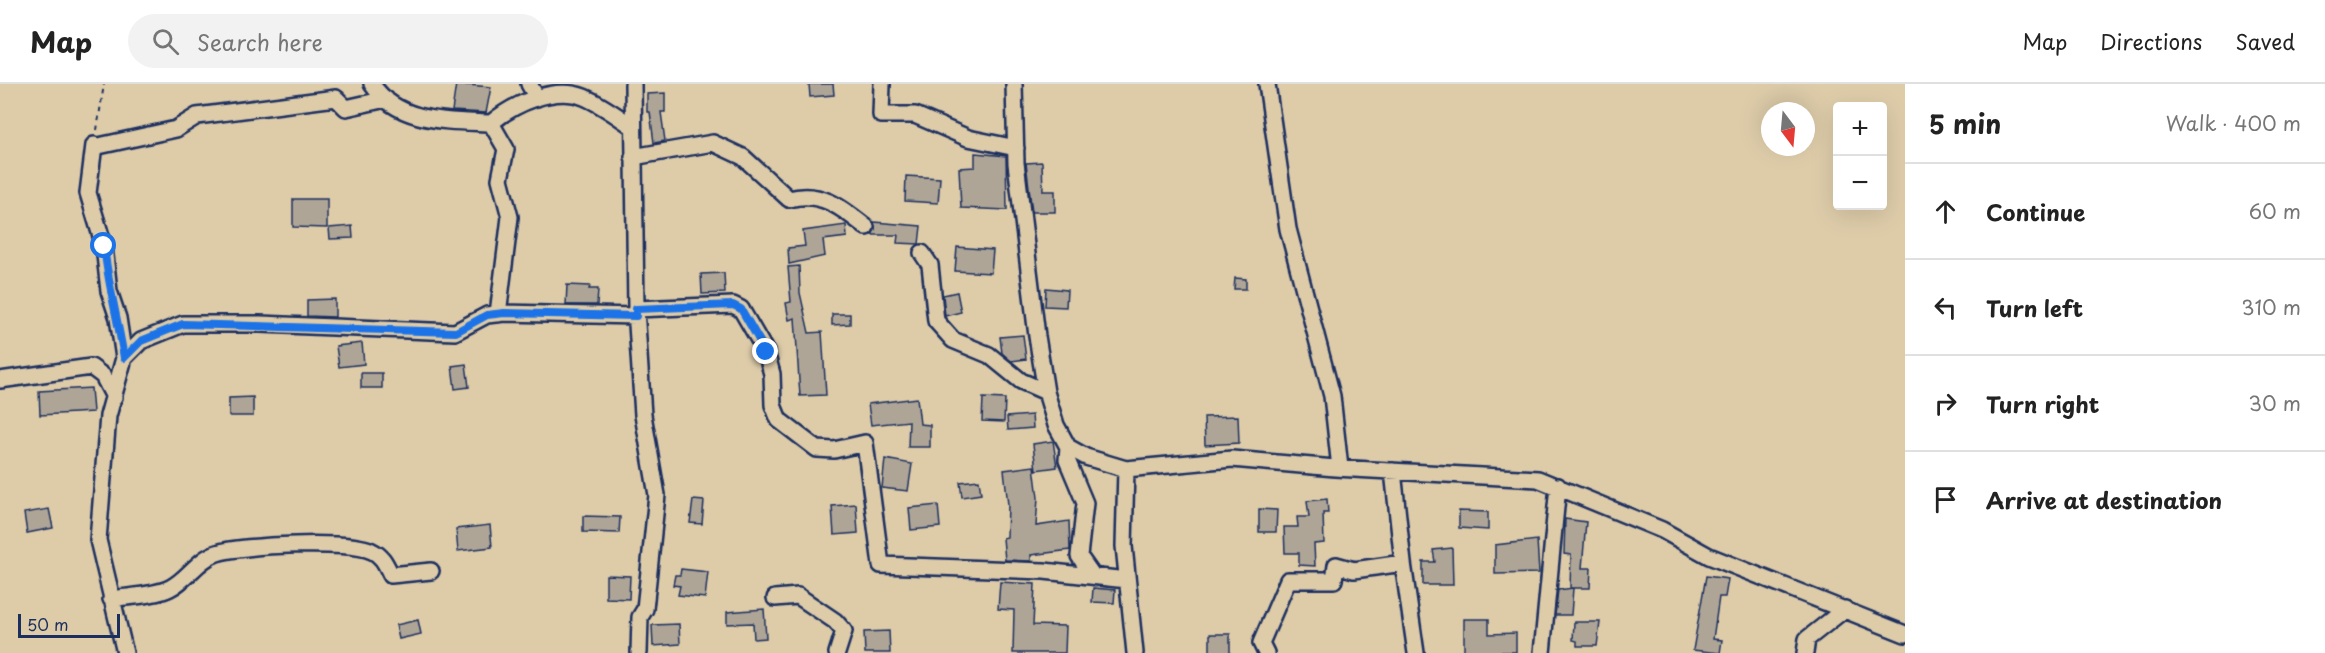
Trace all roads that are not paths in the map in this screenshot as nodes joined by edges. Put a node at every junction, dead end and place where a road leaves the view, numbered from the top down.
1 (372, 84) edge
2 (529, 84) edge
3 (633, 84) edge
4 (882, 84) edge
5 (1014, 84) edge
6 (1267, 84) edge
7 (537, 98) junction
8 (386, 99) junction
9 (491, 123) junction
10 (632, 126) junction
11 (1016, 148) junction
12 (633, 157) junction
13 (866, 227) dead end
14 (922, 253) dead end
15 (636, 312) junction
16 (498, 314) junction
17 (124, 358) junction
18 (0, 380) edge
19 (1046, 392) junction
20 (114, 397) junction
21 (1068, 447) junction
22 (1340, 468) junction
23 (1126, 469) junction
24 (1393, 471) junction
25 (1558, 486) junction
26 (1403, 562) junction
27 (431, 571) dead end
28 (1093, 576) junction
29 (1127, 580) junction
30 (774, 598) dead end
31 (111, 599) junction
32 (1845, 609) junction
33 (1905, 634) edge
34 (125, 653) edge
35 (639, 653) edge
36 (837, 653) edge
37 (1135, 653) edge
38 (1266, 653) edge
39 (1416, 653) edge
40 (1542, 653) edge
41 (1805, 653) edge

1 - 8 street
2 - 7 street
3 - 10 street
4 - 11 street
5 - 11 street
6 - 22 street
7 - 9 street
7 - 10 street
8 - 9 street
8 - 17 street
9 - 16 street
10 - 12 street
11 - 19 street
12 - 13 street
12 - 15 street
14 - 19 street
15 - 16 street
15 - 28 street
15 - 35 street
16 - 17 street
17 - 20 street
18 - 20 street
19 - 21 street
20 - 31 street
21 - 23 street
21 - 28 street
22 - 23 street
22 - 24 street
23 - 29 street
24 - 25 street
24 - 26 street
25 - 32 street
25 - 40 street
26 - 38 street
26 - 39 street
27 - 31 street
28 - 29 street
29 - 37 street
30 - 36 street
31 - 34 street
32 - 33 street
32 - 41 street

